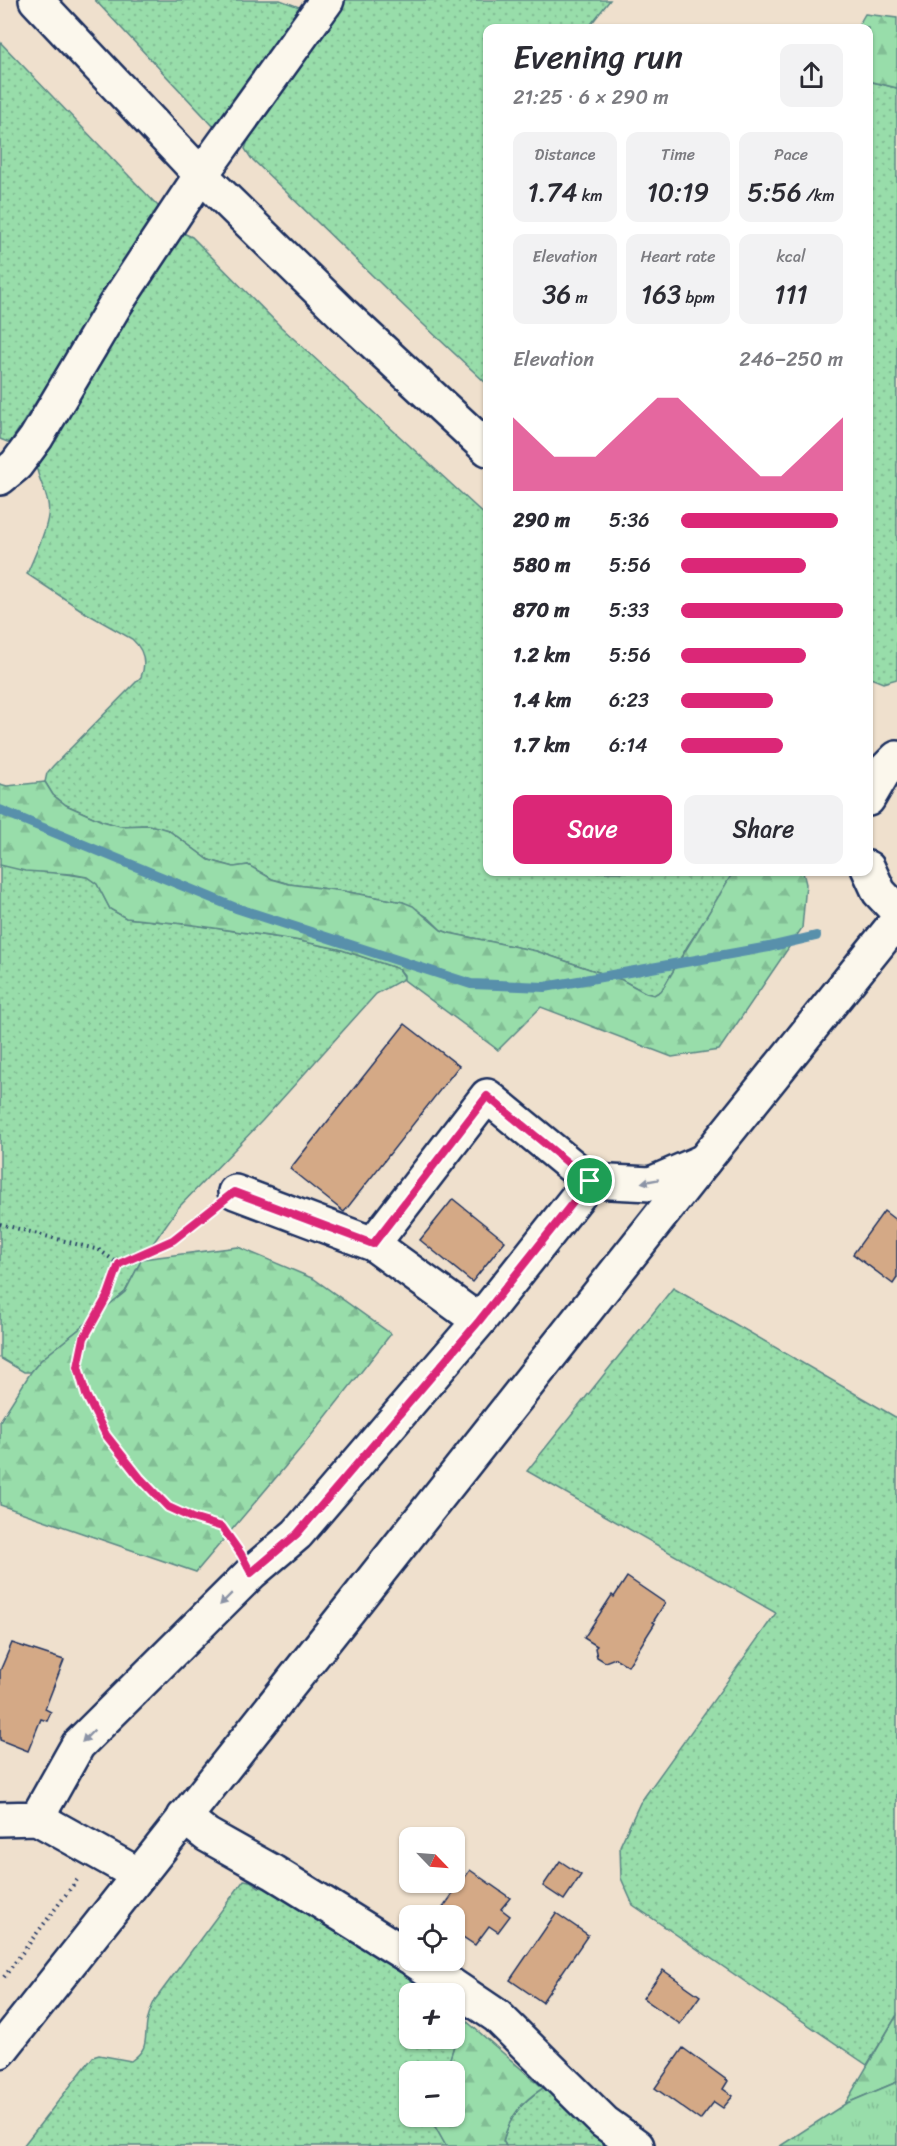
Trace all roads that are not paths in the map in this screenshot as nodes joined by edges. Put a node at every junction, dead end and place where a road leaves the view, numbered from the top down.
1 (36, 0) edge
2 (327, 0) edge
3 (201, 176) junction
4 (483, 444) edge
5 (0, 478) edge
6 (884, 762) edge
7 (873, 787) edge
8 (872, 876) edge
9 (897, 911) edge
10 (897, 921) edge
11 (704, 1161) junction
12 (590, 1181) junction
13 (234, 1192) road end
14 (373, 1244) junction
15 (479, 1321) junction
16 (184, 1817) junction
17 (37, 1818) junction
18 (0, 1819) edge
19 (139, 1875) junction
20 (399, 1950) edge
21 (430, 1971) edge
22 (0, 2051) edge
23 (637, 2146) edge

1 - 3 main road
2 - 3 main road
3 - 4 main road
3 - 5 main road
6 - 7 main road
8 - 9 main road
10 - 11 main road
11 -> 12 main road
11 - 16 main road
12 - 14 main road
12 - 15 main road
13 - 14 main road
14 - 15 main road
15 -> 17 main road
16 - 19 main road
16 - 20 main road
17 - 18 main road
17 - 19 main road
19 - 22 main road
21 - 23 main road

